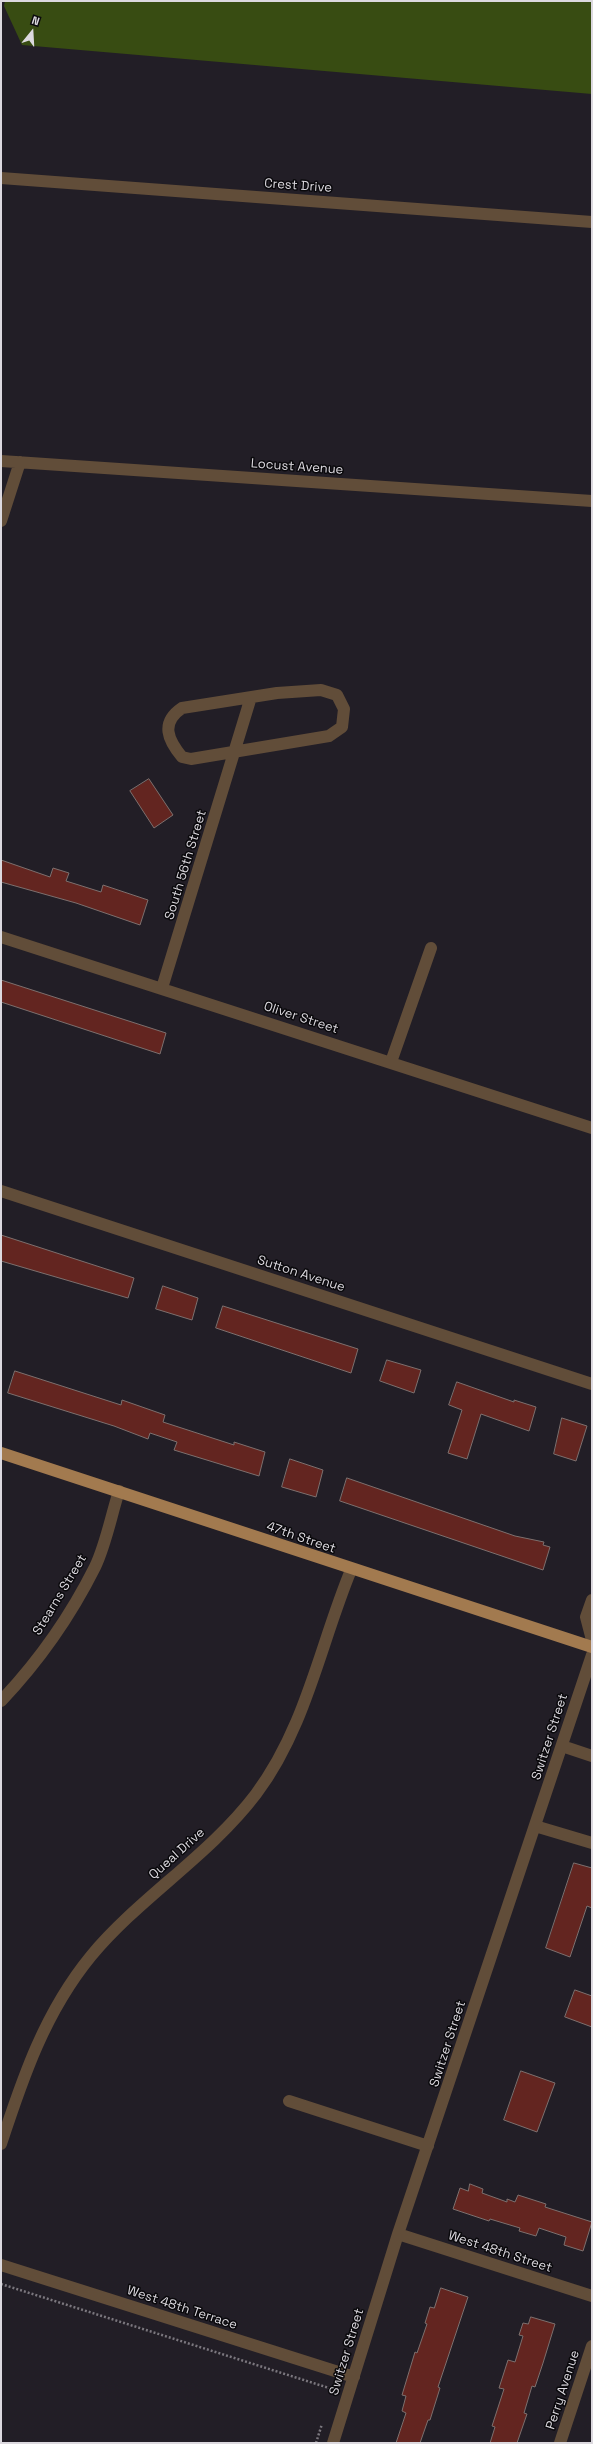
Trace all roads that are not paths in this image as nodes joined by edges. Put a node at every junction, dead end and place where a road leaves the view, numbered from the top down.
1 (1, 178) edge
2 (592, 222) edge
3 (1, 461) edge
4 (20, 462) junction
5 (592, 501) edge
6 (1, 521) edge
7 (251, 697) junction
8 (236, 751) junction
9 (1, 937) edge
10 (431, 948) dead end
11 (162, 988) junction
12 (391, 1062) junction
13 (592, 1128) edge
14 (1, 1191) edge
15 (592, 1384) edge
16 (1, 1453) edge
17 (119, 1491) junction
18 (352, 1570) junction
19 (592, 1600) edge
20 (592, 1640) edge
21 (592, 1647) edge
22 (592, 1655) edge
23 (1, 1701) edge
24 (562, 1746) junction
25 (592, 1756) edge
26 (535, 1826) junction
27 (592, 1843) edge
28 (289, 2101) dead end
29 (1, 2144) edge
30 (428, 2146) junction
31 (398, 2234) junction
32 (1, 2265) edge
33 (592, 2296) edge
34 (592, 2346) edge
35 (354, 2377) junction
36 (333, 2443) edge
37 (560, 2443) edge

1 - 2 street, Crest Drive
3 - 4 street, Locust Avenue
4 - 5 street, Locust Avenue
4 - 6 street
7 - 8 street, South 56th Street
7 - 8 street
7 - 8 street
8 - 11 street, South 56th Street
9 - 11 street, Oliver Street
10 - 12 street
11 - 12 street, Oliver Street
12 - 13 street, Oliver Street
14 - 15 street, Sutton Avenue
16 - 17 main road, 47th Street
17 - 18 main road, 47th Street
17 - 23 street, Stearns Street
18 - 21 main road, 47th Street
18 - 29 street, Queal Drive
19 - 20 street
22 - 24 street, Switzer Street
24 - 25 street
24 - 26 street, Switzer Street
26 - 27 street
26 - 30 street, Switzer Street
28 - 30 street
30 - 31 street, Switzer Street
31 - 33 street, West 48th Street
31 - 35 street, Switzer Street
32 - 35 street, West 48th Terrace
34 - 37 street, Perry Avenue
35 - 36 street, Switzer Street

